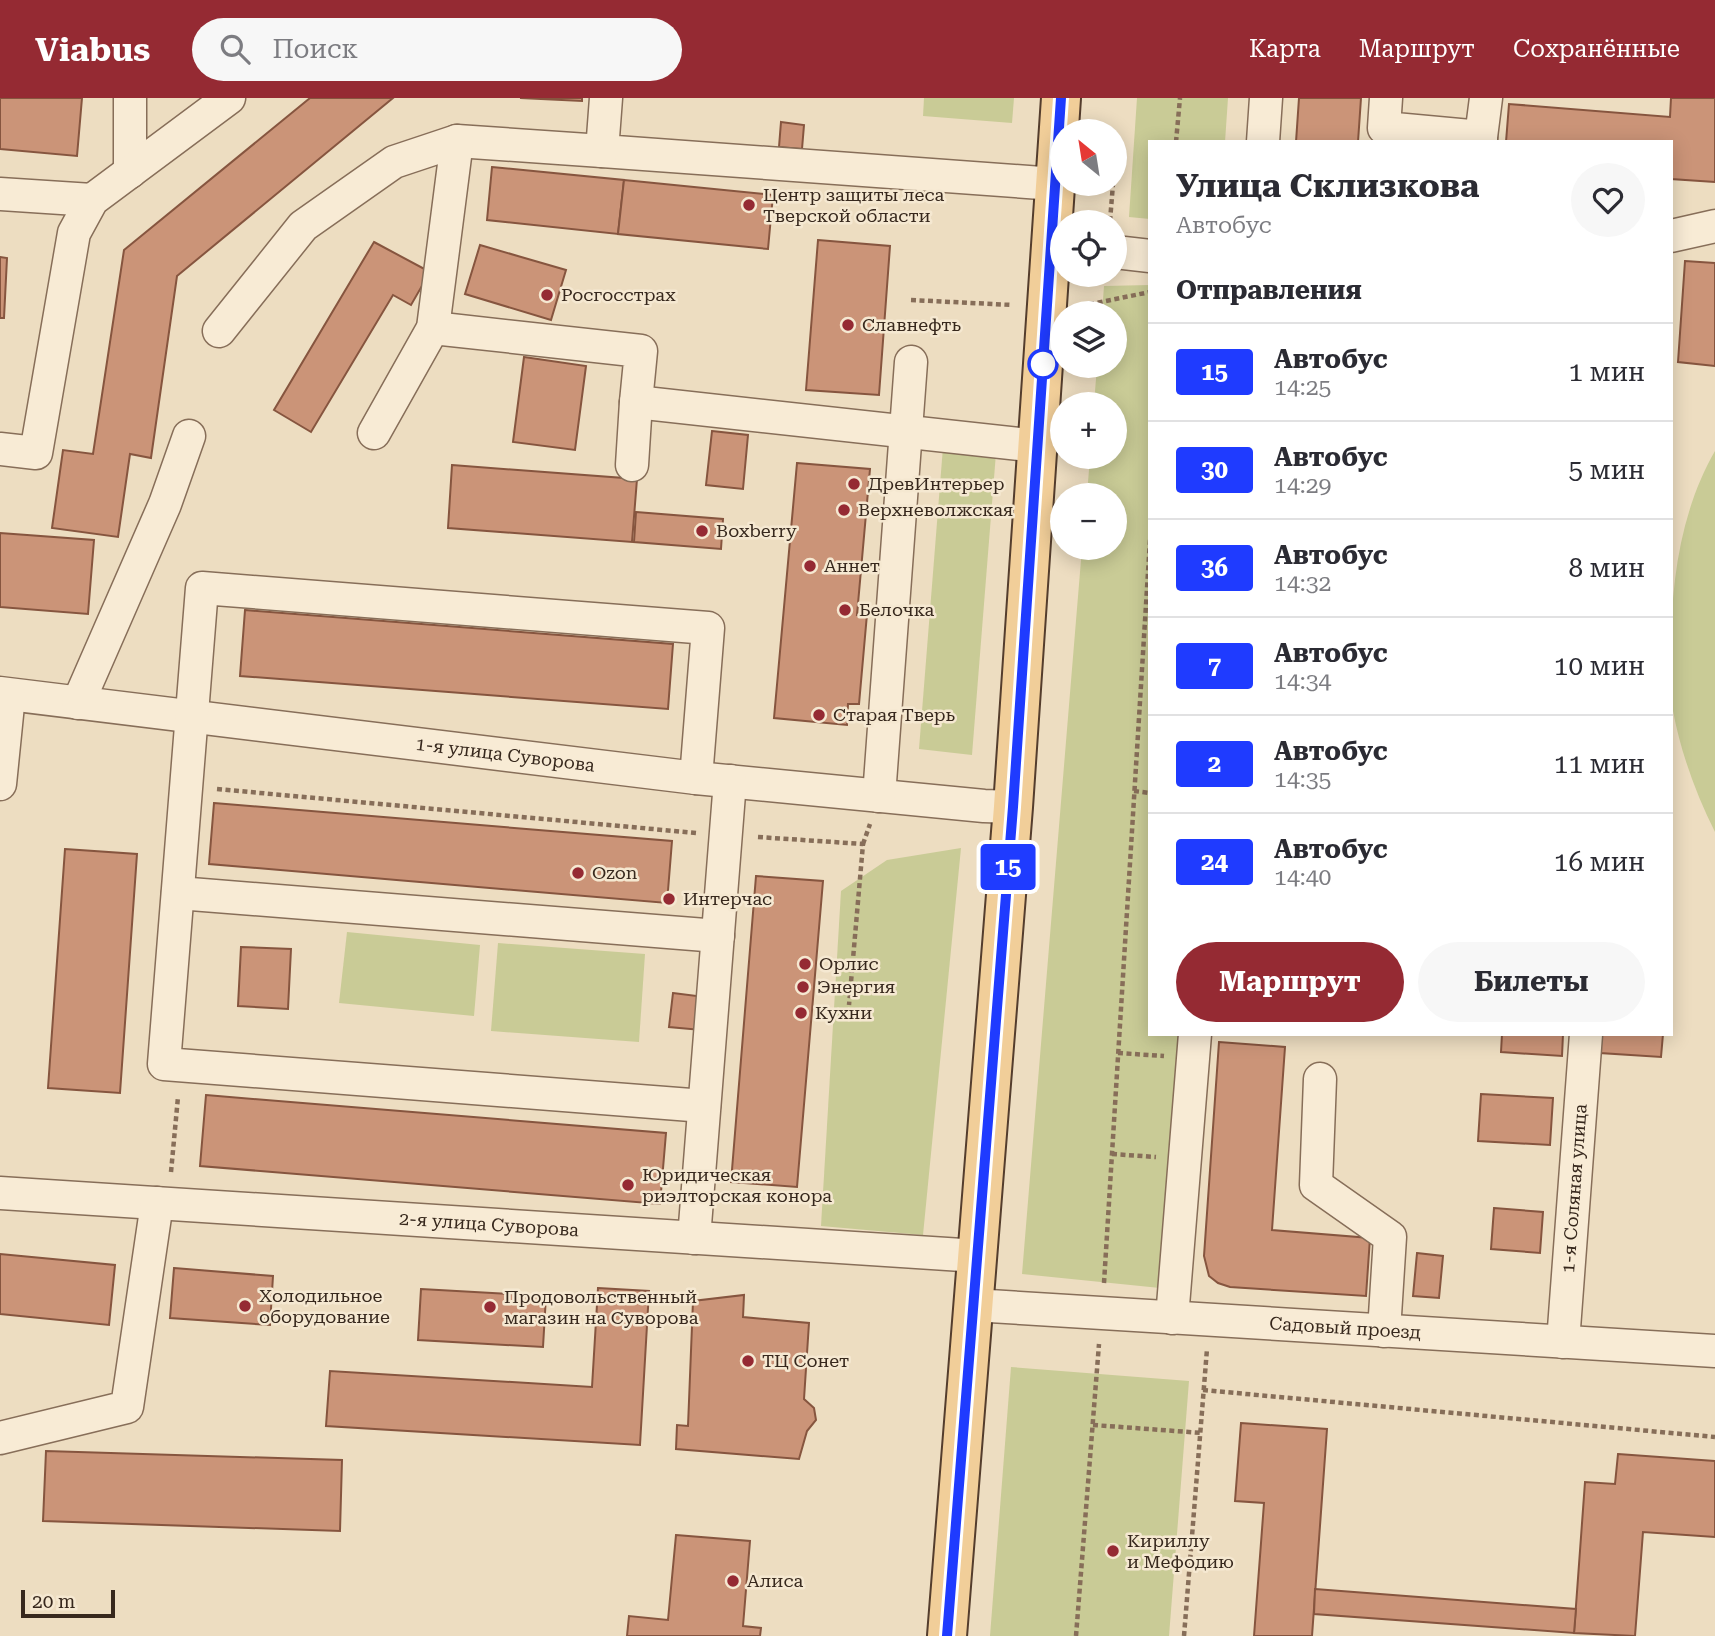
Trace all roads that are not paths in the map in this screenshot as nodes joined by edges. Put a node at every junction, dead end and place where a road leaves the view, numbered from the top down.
1 (130, 98) edge
2 (229, 98) edge
3 (606, 98) edge
4 (1061, 98) edge
5 (1266, 98) edge
6 (1387, 98) edge
7 (1486, 98) edge
8 (1060, 119) edge
9 (1263, 140) edge
10 (1481, 140) edge
11 (457, 141) junction
12 (602, 151) junction
13 (130, 172) junction
14 (1050, 184) edge
15 (0, 194) edge
16 (92, 200) junction
17 (1715, 226) edge
18 (1673, 236) edge
19 (1127, 253) edge
20 (1148, 256) edge
21 (1052, 287) edge
22 (433, 328) junction
23 (219, 331) dead end
24 (911, 362) dead end
25 (636, 402) junction
26 (906, 432) junction
27 (374, 433) dead end
28 (189, 436) dead end
29 (1037, 446) junction
30 (0, 449) edge
31 (632, 465) dead end
32 (4, 694) edge
33 (78, 703) junction
34 (192, 716) junction
35 (696, 778) junction
36 (730, 781) junction
37 (0, 784) edge
38 (879, 796) junction
39 (1013, 807) junction
40 (177, 893) junction
41 (718, 936) junction
42 (1586, 1036) edge
43 (1194, 1046) edge
44 (1320, 1079) dead end
45 (704, 1106) junction
46 (0, 1193) edge
47 (157, 1203) junction
48 (694, 1238) junction
49 (978, 1256) junction
50 (973, 1306) junction
51 (1172, 1318) junction
52 (1384, 1331) junction
53 (1563, 1342) junction
54 (1715, 1351) edge
55 (0, 1438) edge
56 (947, 1636) edge

1 - 13 street
2 - 13 street
3 - 12 street
4 - 8 main road
5 - 9 street
6 - 10 street
7 - 10 street
11 - 12 street
11 - 22 street
11 - 23 street
12 - 14 street
13 - 16 street
15 - 16 street
16 - 30 street
17 - 18 street
19 - 20 street
21 - 29 main road
22 - 25 street
22 - 27 street
24 - 26 street
25 - 26 street
25 - 31 street
26 - 29 street
26 - 38 street
28 - 33 street
29 - 39 main road
32 - 33 street, 1-я улица Суворова
32 - 37 street
33 - 34 street, 1-я улица Суворова
34 - 35 street, 1-я улица Суворова
34 - 35 street
34 - 40 street
35 - 36 street, 1-я улица Суворова
36 - 38 street, 1-я улица Суворова
36 - 41 street
38 - 39 street, 1-я улица Суворова
39 - 49 main road
40 - 41 street
40 - 45 street
41 - 45 street
42 - 53 street, 1-я Соляная улица
43 - 51 street
44 - 52 street
45 - 48 street
46 - 47 street, 2-я улица Суворова
47 - 48 street, 2-я улица Суворова
47 - 55 street
48 - 49 street, 2-я улица Суворова
49 - 50 main road
50 - 51 street, Садовый проезд
50 - 56 main road
51 - 52 street, Садовый проезд
52 - 53 street, Садовый проезд
53 - 54 street, Садовый проезд

